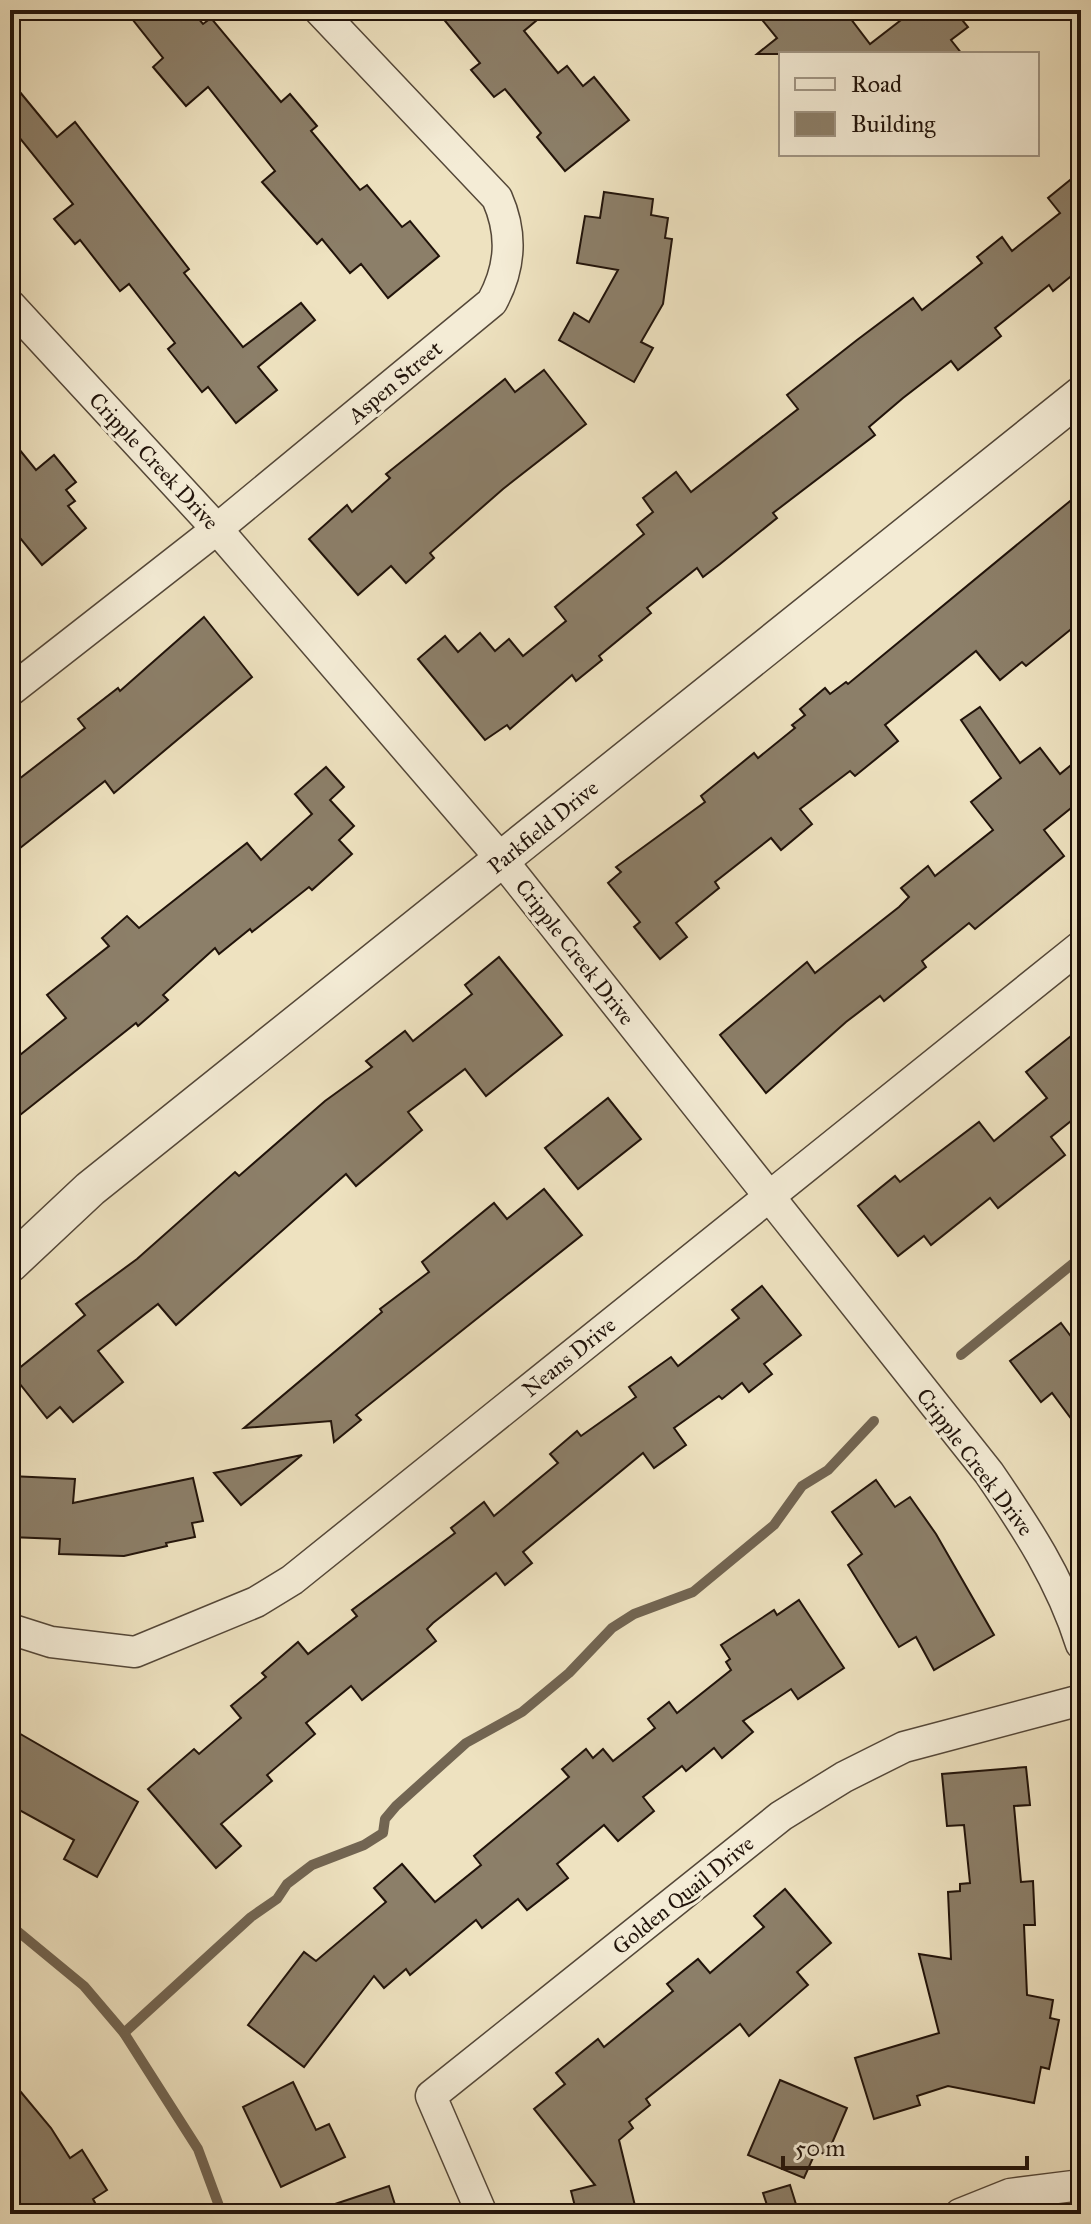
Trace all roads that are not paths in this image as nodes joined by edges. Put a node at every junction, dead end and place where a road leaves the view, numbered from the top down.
1 (319, 10) edge
2 (10, 305) edge
3 (1081, 395) edge
4 (217, 529) junction
5 (10, 691) edge
6 (502, 860) junction
7 (1081, 946) edge
8 (767, 1197) junction
9 (10, 1264) edge
10 (10, 1629) edge
11 (1081, 1644) edge
12 (1081, 1700) edge
13 (1081, 2185) edge
14 (482, 2214) edge
15 (960, 2214) edge

1 - 4 street, Aspen Street
2 - 4 street, Cripple Creek Drive
3 - 6 street, Parkfield Drive
4 - 5 street, Aspen Street
4 - 6 street, Cripple Creek Drive
6 - 8 street, Cripple Creek Drive
6 - 9 street, Parkfield Drive
7 - 8 street, Neans Drive
8 - 10 street, Neans Drive
8 - 11 street, Cripple Creek Drive
12 - 14 street, Golden Quail Drive
13 - 15 street

